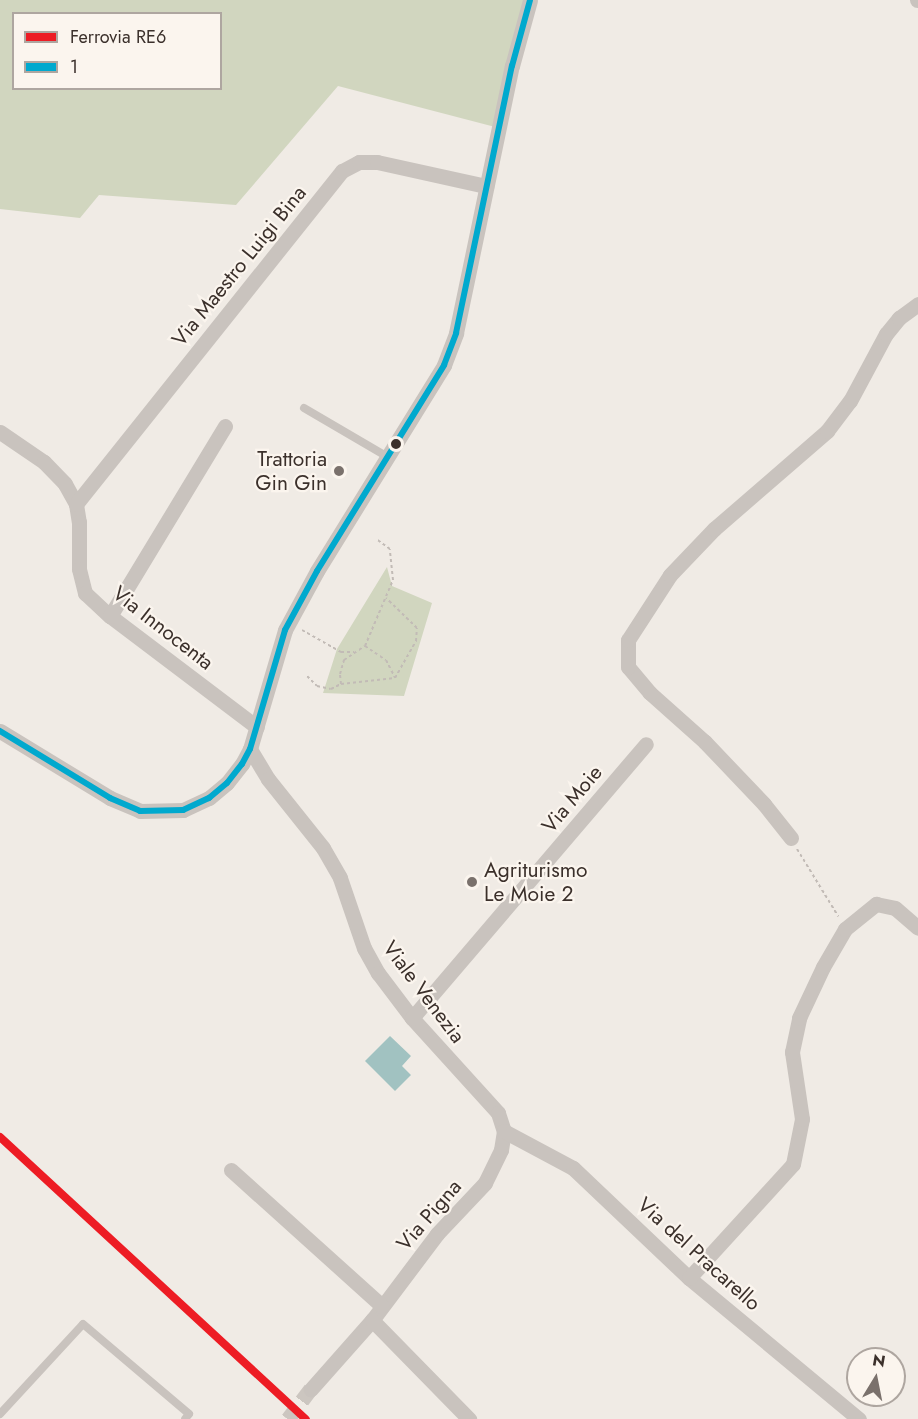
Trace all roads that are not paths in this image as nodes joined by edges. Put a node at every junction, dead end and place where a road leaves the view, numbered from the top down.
1 (530, 0) edge
2 (486, 186) junction
3 (918, 304) edge
4 (304, 408) dead end
5 (225, 426) dead end
6 (0, 432) edge
7 (388, 457) junction
8 (76, 504) junction
9 (110, 616) junction
10 (257, 727) junction
11 (0, 731) edge
12 (646, 744) dead end
13 (250, 749) junction
14 (242, 764) junction
15 (268, 779) junction
16 (790, 838) road end
17 (918, 928) edge
18 (412, 1018) junction
19 (504, 1131) junction
20 (231, 1170) dead end
21 (689, 1278) junction
22 (382, 1306) junction
23 (372, 1320) junction
24 (311, 1389) tunnel mouth
25 (0, 1414) edge
26 (187, 1416) edge
27 (469, 1419) edge
28 (860, 1419) edge

1 - 2 street
2 - 7 street
2 - 8 street, Via Maestro Luigi Bina
3 - 16 street
4 - 7 lane
5 - 9 street
6 - 8 street, Via Innocenta
7 - 10 street
8 - 9 street, Via Innocenta
9 - 10 street, Via Innocenta
10 - 13 street
11 - 14 street
12 - 18 street, Via Moie
13 - 14 street
13 - 15 street, Viale Venezia
14 - 15 street, Viale Venezia
15 - 18 street, Viale Venezia
17 - 21 street
18 - 19 street, Viale Venezia
19 - 21 street, Via del Pracarello
19 - 22 street, Via Pigna
20 - 22 street
21 - 28 street, Via del Pracarello
22 - 23 street, Via Pigna
23 - 24 street, Via Pigna
23 - 27 street
25 - 26 lane

